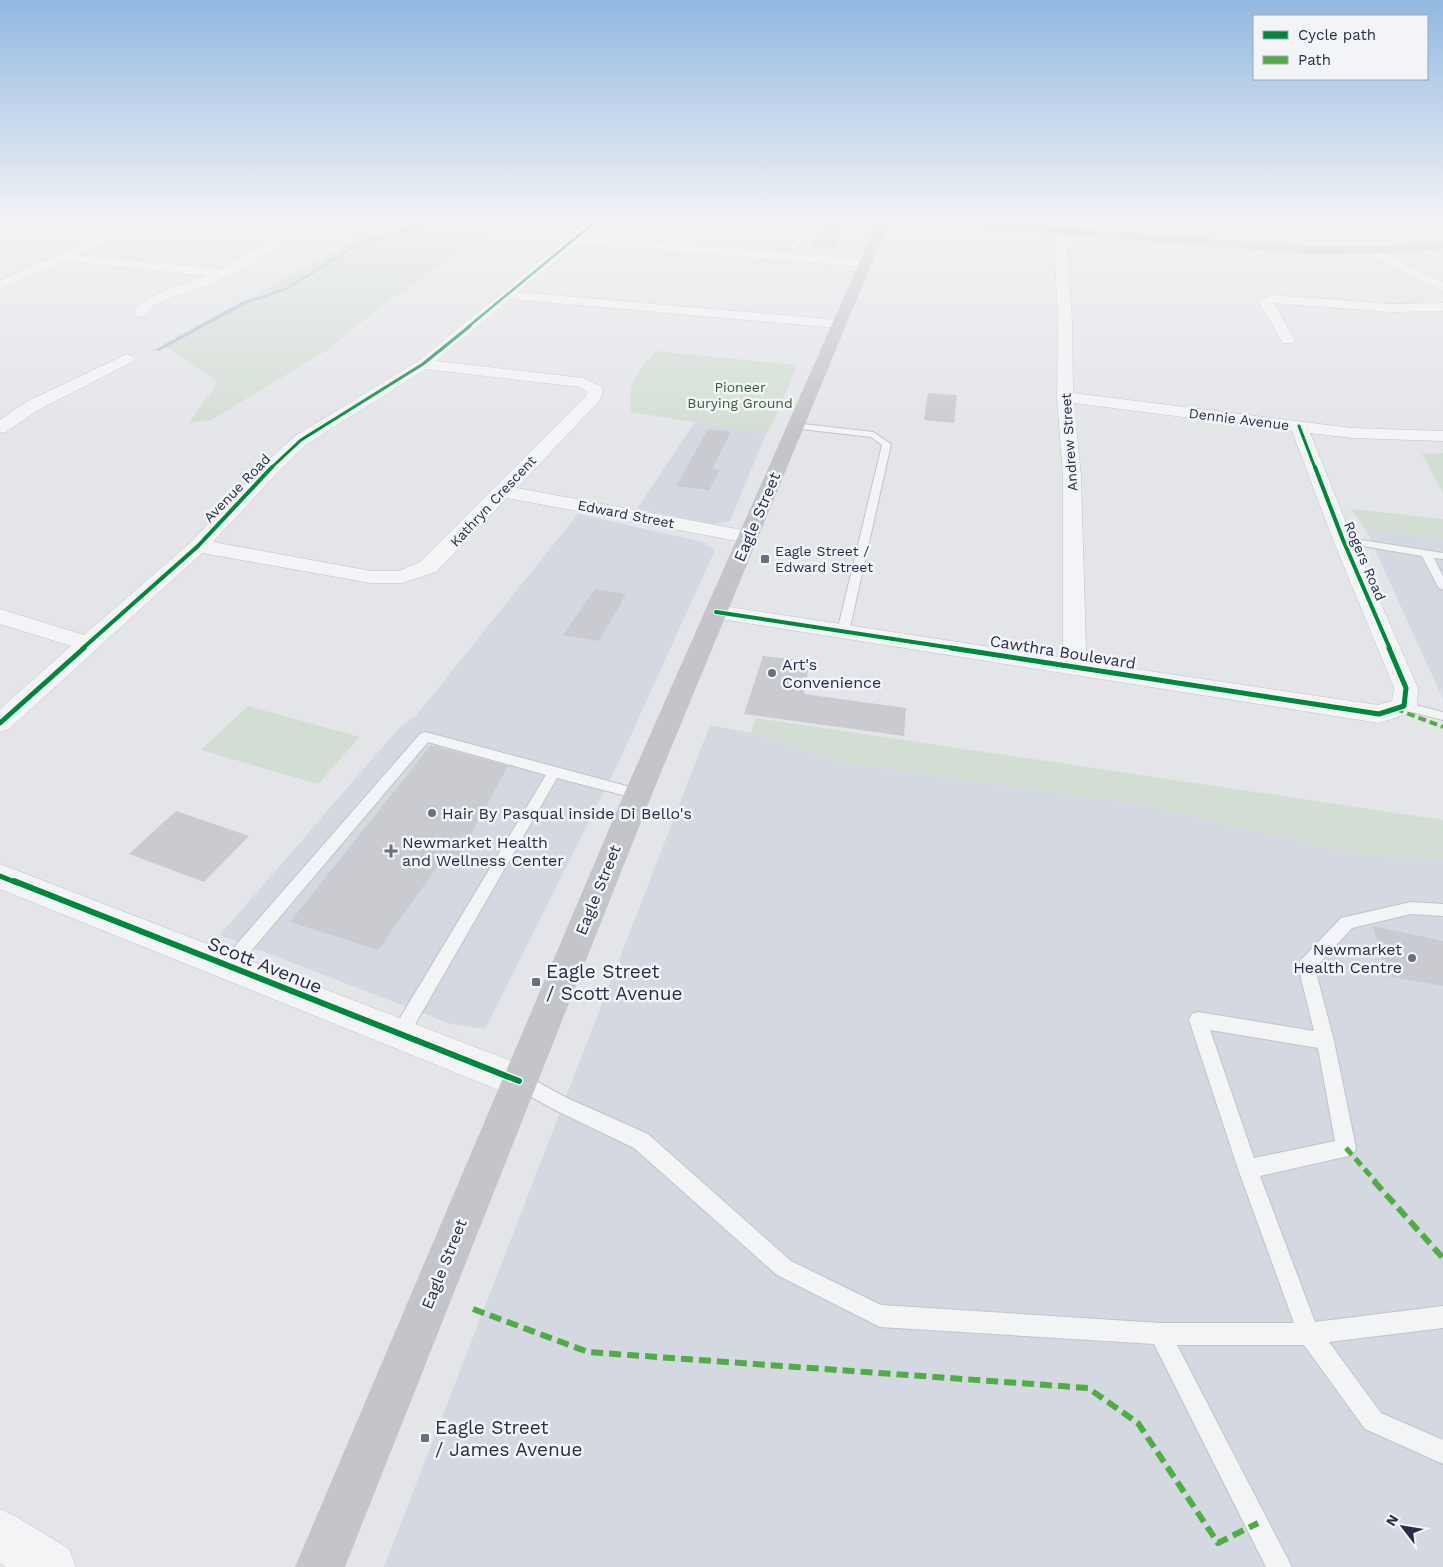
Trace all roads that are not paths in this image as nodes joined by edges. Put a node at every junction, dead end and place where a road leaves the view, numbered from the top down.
1 (182, 289) edge
2 (514, 289) edge
3 (853, 289) edge
4 (1063, 289) edge
5 (507, 295) junction
6 (1443, 307) edge
7 (140, 312) dead end
8 (838, 324) junction
9 (1288, 340) dead end
10 (128, 359) dead end
11 (423, 364) junction
12 (1065, 397) junction
13 (795, 426) junction
14 (1299, 426) junction
15 (0, 428) edge
16 (1443, 436) edge
17 (503, 490) junction
18 (748, 537) junction
19 (1344, 540) junction
20 (198, 546) junction
21 (1426, 553) junction
22 (1443, 556) edge
23 (1443, 587) edge
24 (716, 612) junction
25 (0, 616) edge
26 (843, 632) junction
27 (90, 644) junction
28 (1077, 667) junction
29 (1404, 706) junction
30 (1443, 716) edge
31 (0, 723) edge
32 (554, 772) junction
33 (638, 794) junction
34 (0, 876) edge
35 (1443, 910) edge
36 (228, 966) junction
37 (400, 1034) junction
38 (1325, 1041) junction
39 (519, 1081) junction
40 (1248, 1169) junction
41 (1443, 1317) edge
42 (1160, 1334) junction
43 (1309, 1334) junction
44 (1443, 1452) edge
45 (0, 1534) edge
46 (51, 1567) edge
47 (320, 1567) edge
48 (1280, 1567) edge

1 - 7 street
2 - 5 street, Avenue Road
3 - 8 main road, Eagle Street
4 - 12 street, Andrew Street
5 - 8 street
5 - 11 street, Avenue Road
6 - 9 street
8 - 13 main road, Eagle Street
10 - 15 street
11 - 17 street, Kathryn Crescent
11 - 20 street, Avenue Road
12 - 14 street, Dennie Avenue
12 - 28 street, Andrew Street
13 - 18 main road, Eagle Street
13 - 26 lane
14 - 16 street, Dennie Avenue
14 - 19 street, Rogers Road
17 - 18 street, Edward Street
17 - 20 street, Kathryn Crescent
18 - 24 main road, Eagle Street
19 - 21 lane
19 - 29 street, Rogers Road
20 - 27 street, Avenue Road
21 - 22 lane
21 - 23 lane
24 - 26 street, Cawthra Boulevard
24 - 33 main road, Eagle Street
25 - 27 street
26 - 28 street, Cawthra Boulevard
27 - 31 street, Avenue Road
28 - 29 street, Cawthra Boulevard
29 - 30 lane
32 - 33 lane
32 - 36 lane
32 - 37 lane
33 - 39 main road, Eagle Street
34 - 36 street, Scott Avenue
35 - 38 lane
36 - 37 street, Scott Avenue
37 - 39 street, Scott Avenue
38 - 40 lane
38 - 40 lane
39 - 42 lane
39 - 47 main road, Eagle Street
40 - 43 lane
41 - 43 lane
42 - 43 lane
42 - 48 lane
43 - 44 lane
45 - 46 street

